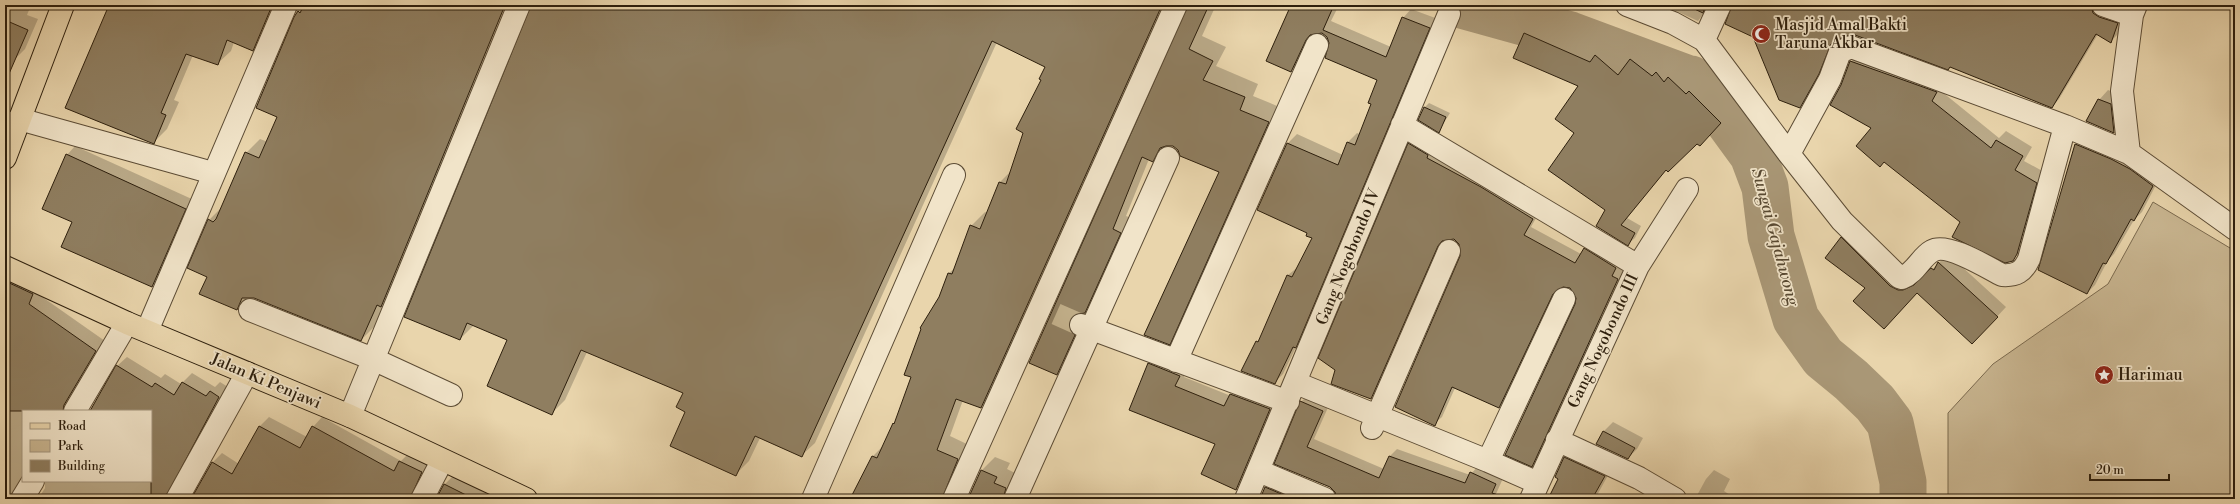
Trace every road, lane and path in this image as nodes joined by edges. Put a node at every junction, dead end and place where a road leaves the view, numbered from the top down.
1 (63, 5) edge
2 (286, 5) edge
3 (519, 5) edge
4 (1176, 5) edge
5 (1627, 5) edge
6 (1720, 5) edge
7 (2103, 5) edge
8 (2134, 10) edge
9 (1449, 14) dead end
10 (1704, 40) junction
11 (1317, 45) dead end
12 (19, 119) junction
13 (1402, 125) junction
14 (2064, 126) junction
15 (2129, 153) junction
16 (1790, 154) junction
17 (5, 158) edge
18 (1168, 158) dead end
19 (213, 173) junction
20 (954, 175) dead end
21 (1687, 189) dead end
22 (2235, 229) edge
23 (1449, 251) dead end
24 (1638, 266) junction
25 (5, 267) edge
26 (1564, 299) dead end
27 (250, 310) dead end
28 (127, 323) junction
29 (1086, 327) junction
30 (147, 331) junction
31 (373, 360) junction
32 (1176, 361) junction
33 (248, 373) junction
34 (1292, 393) junction
35 (451, 395) dead end
36 (76, 410) edge
37 (350, 416) junction
38 (1374, 422) junction
39 (1557, 440) junction
40 (442, 461) junction
41 (1488, 461) junction
42 (1260, 471) junction
43 (32, 482) edge
44 (1534, 491) edge
45 (22, 499) edge
46 (177, 499) edge
47 (422, 499) edge
48 (526, 499) edge
49 (813, 499) edge
50 (954, 499) edge
51 (1015, 499) edge
52 (1246, 499) edge
53 (1325, 499) edge
54 (1675, 499) edge

1 - 12 main road
2 - 19 street
3 - 31 street
4 - 50 street
5 - 10 street
6 - 10 street
7 - 8 street
8 - 15 street
9 - 13 street, Gang Nogobondo IV
10 - 16 street
11 - 32 street
12 - 17 main road
12 - 19 street
13 - 24 street
13 - 34 street, Gang Nogobondo IV
14 - 15 street
14 - 16 street
14 - 16 street
15 - 22 street
18 - 29 street
19 - 30 street
20 - 49 street
21 - 24 street, Gang Nogobondo III
23 - 38 street
24 - 39 street, Gang Nogobondo III
25 - 28 main road, Jalan Ki Penjawi
26 - 41 street
27 - 31 street
28 - 30 main road, Jalan Ki Penjawi
28 - 36 street
29 - 32 street
29 - 51 street
30 - 33 main road, Jalan Ki Penjawi
31 - 35 street
31 - 37 street
32 - 34 street
33 - 37 main road, Jalan Ki Penjawi
33 - 46 street
34 - 38 street
34 - 42 street, Gang Nogobondo IV
37 - 40 main road, Jalan Ki Penjawi
38 - 41 street
39 - 44 street, Gang Nogobondo III
39 - 54 street
40 - 47 street
40 - 48 main road, Jalan Ki Penjawi
41 - 44 street
42 - 52 street, Gang Nogobondo IV
42 - 53 street
43 - 45 street

